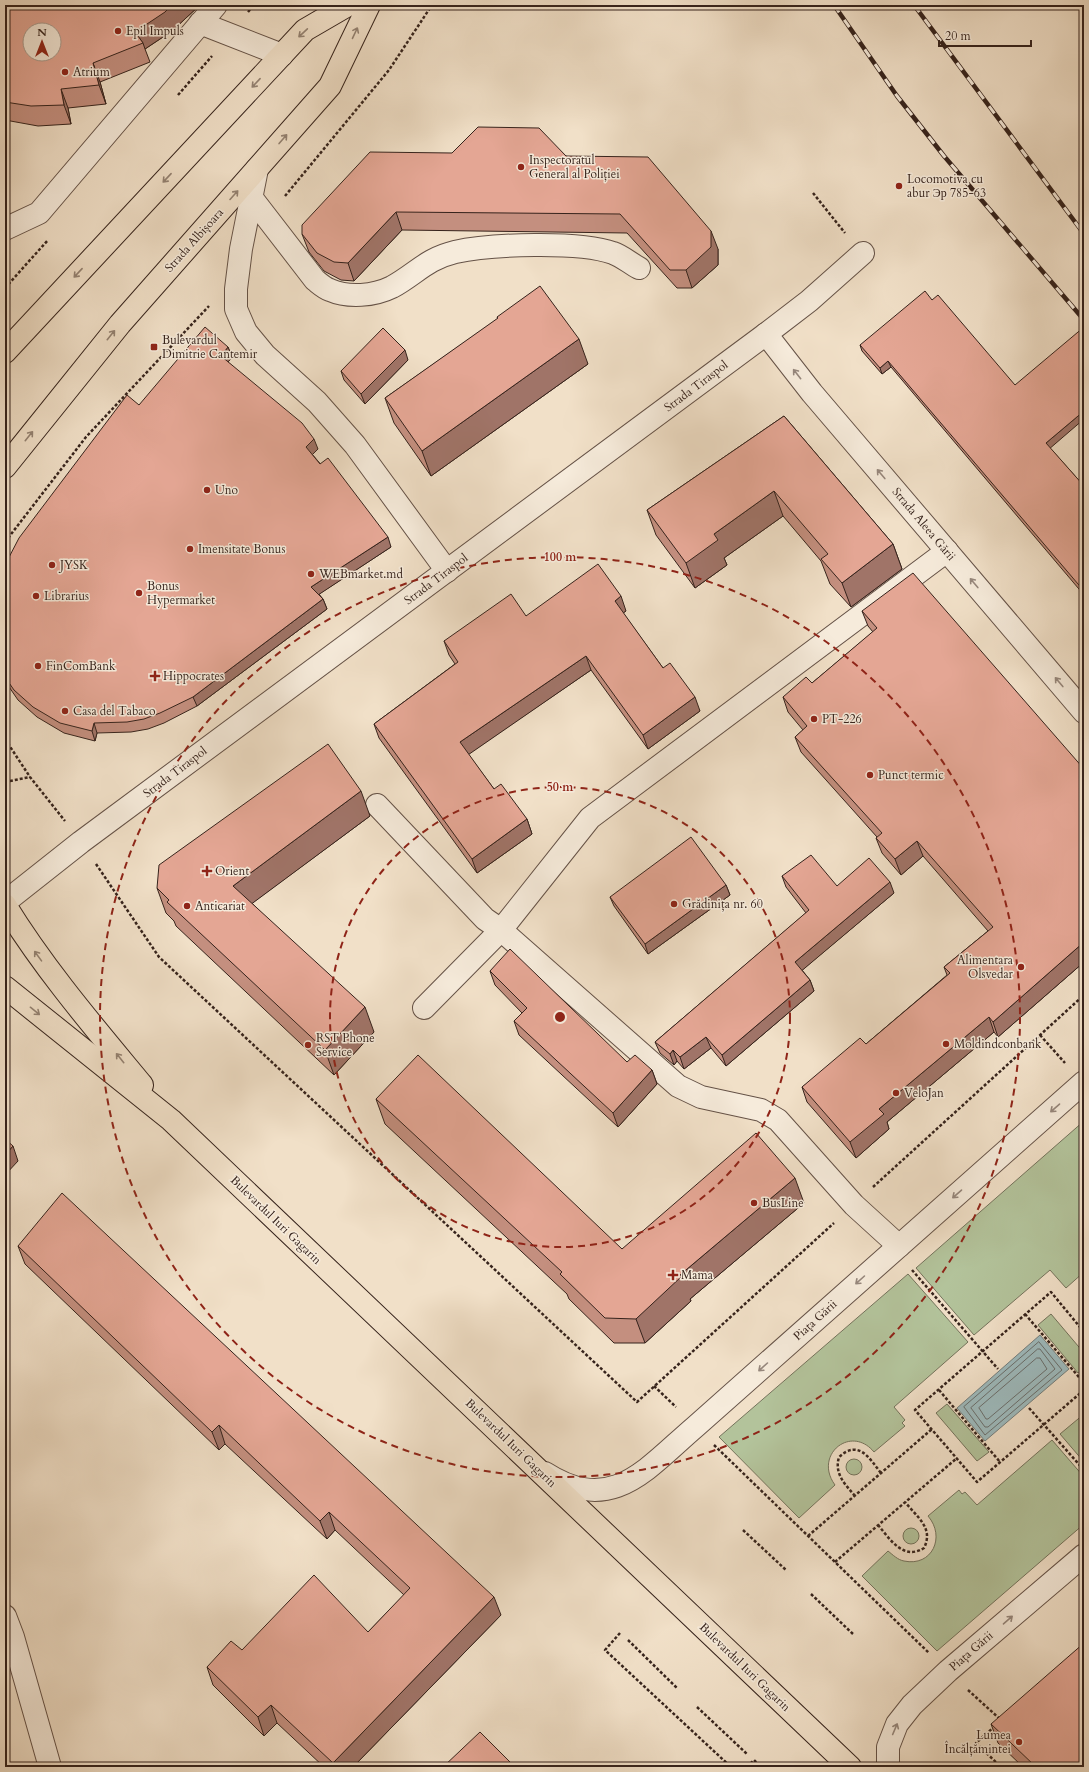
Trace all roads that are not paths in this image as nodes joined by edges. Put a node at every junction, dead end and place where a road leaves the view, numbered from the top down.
1 (216, 5) edge
2 (348, 5) edge
3 (369, 5) edge
4 (200, 23) junction
5 (282, 55) junction
6 (257, 169) junction
7 (251, 197) junction
8 (5, 229) edge
9 (863, 253) dead end
10 (639, 268) dead end
11 (766, 334) junction
12 (6, 350) edge
13 (5, 467) edge
14 (947, 551) junction
15 (447, 571) junction
16 (1084, 712) edge
17 (377, 805) dead end
18 (5, 902) edge
19 (5, 905) edge
20 (501, 930) junction
21 (5, 987) edge
22 (424, 1008) dead end
23 (1084, 1082) edge
24 (171, 1120) junction
25 (899, 1246) junction
26 (526, 1458) junction
27 (1084, 1555) edge
28 (5, 1616) edge
29 (50, 1767) edge
30 (850, 1767) edge
31 (888, 1767) edge

1 - 4 street
2 -> 5 main road
6 -> 3 main road, Strada Albișoara
4 - 5 street
4 - 8 street
5 -> 12 main road
6 - 7 street
13 -> 6 main road, Strada Albișoara
7 - 10 street
7 - 15 street
9 - 11 street, Strada Tiraspol
14 -> 11 street, Strada Aleea Gării
11 - 15 street, Strada Tiraspol
16 -> 14 street, Strada Aleea Gării
14 - 20 street
15 - 18 street, Strada Tiraspol
17 - 20 street
24 -> 19 main road, Bulevardul Iuri Gagarin
20 - 22 street
20 - 25 street
21 -> 24 main road, Bulevardul Iuri Gagarin
23 -> 25 street, Piața Gării
24 - 26 main road, Bulevardul Iuri Gagarin
25 -> 26 street, Piața Gării
26 - 30 main road, Bulevardul Iuri Gagarin
31 -> 27 street, Piața Gării
28 - 29 street

